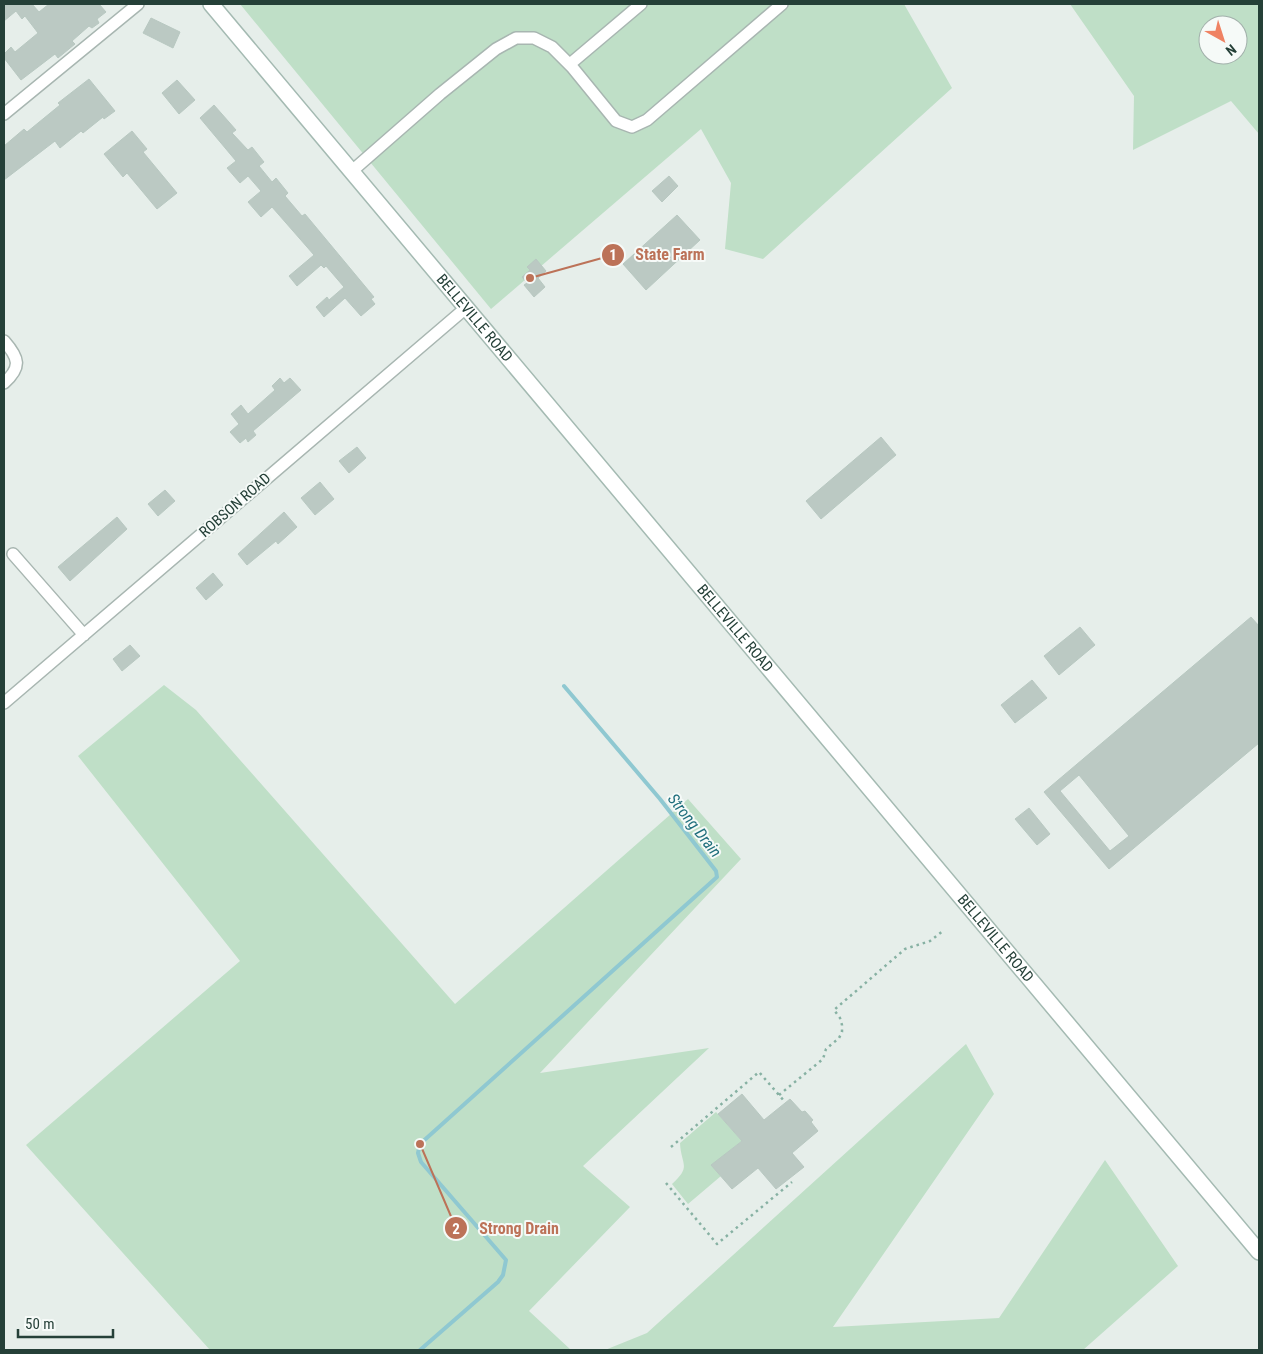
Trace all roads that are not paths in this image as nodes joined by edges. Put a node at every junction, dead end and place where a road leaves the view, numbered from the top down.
1 (211, 4) edge
2 (641, 4) edge
3 (782, 4) edge
4 (135, 5) edge
5 (570, 64) junction
6 (4, 114) edge
7 (352, 171) junction
8 (467, 307) junction
9 (4, 341) edge
10 (4, 382) edge
11 (14, 554) dead end
12 (84, 635) junction
13 (4, 703) edge
14 (1259, 1252) edge

1 - 7 main road, BELLEVILLE ROAD
2 - 5 street
3 - 5 street
4 - 6 street
5 - 7 street
7 - 8 main road, BELLEVILLE ROAD
8 - 12 street, ROBSON ROAD
8 - 14 main road, BELLEVILLE ROAD
9 - 10 street
11 - 12 street
12 - 13 street, ROBSON ROAD

